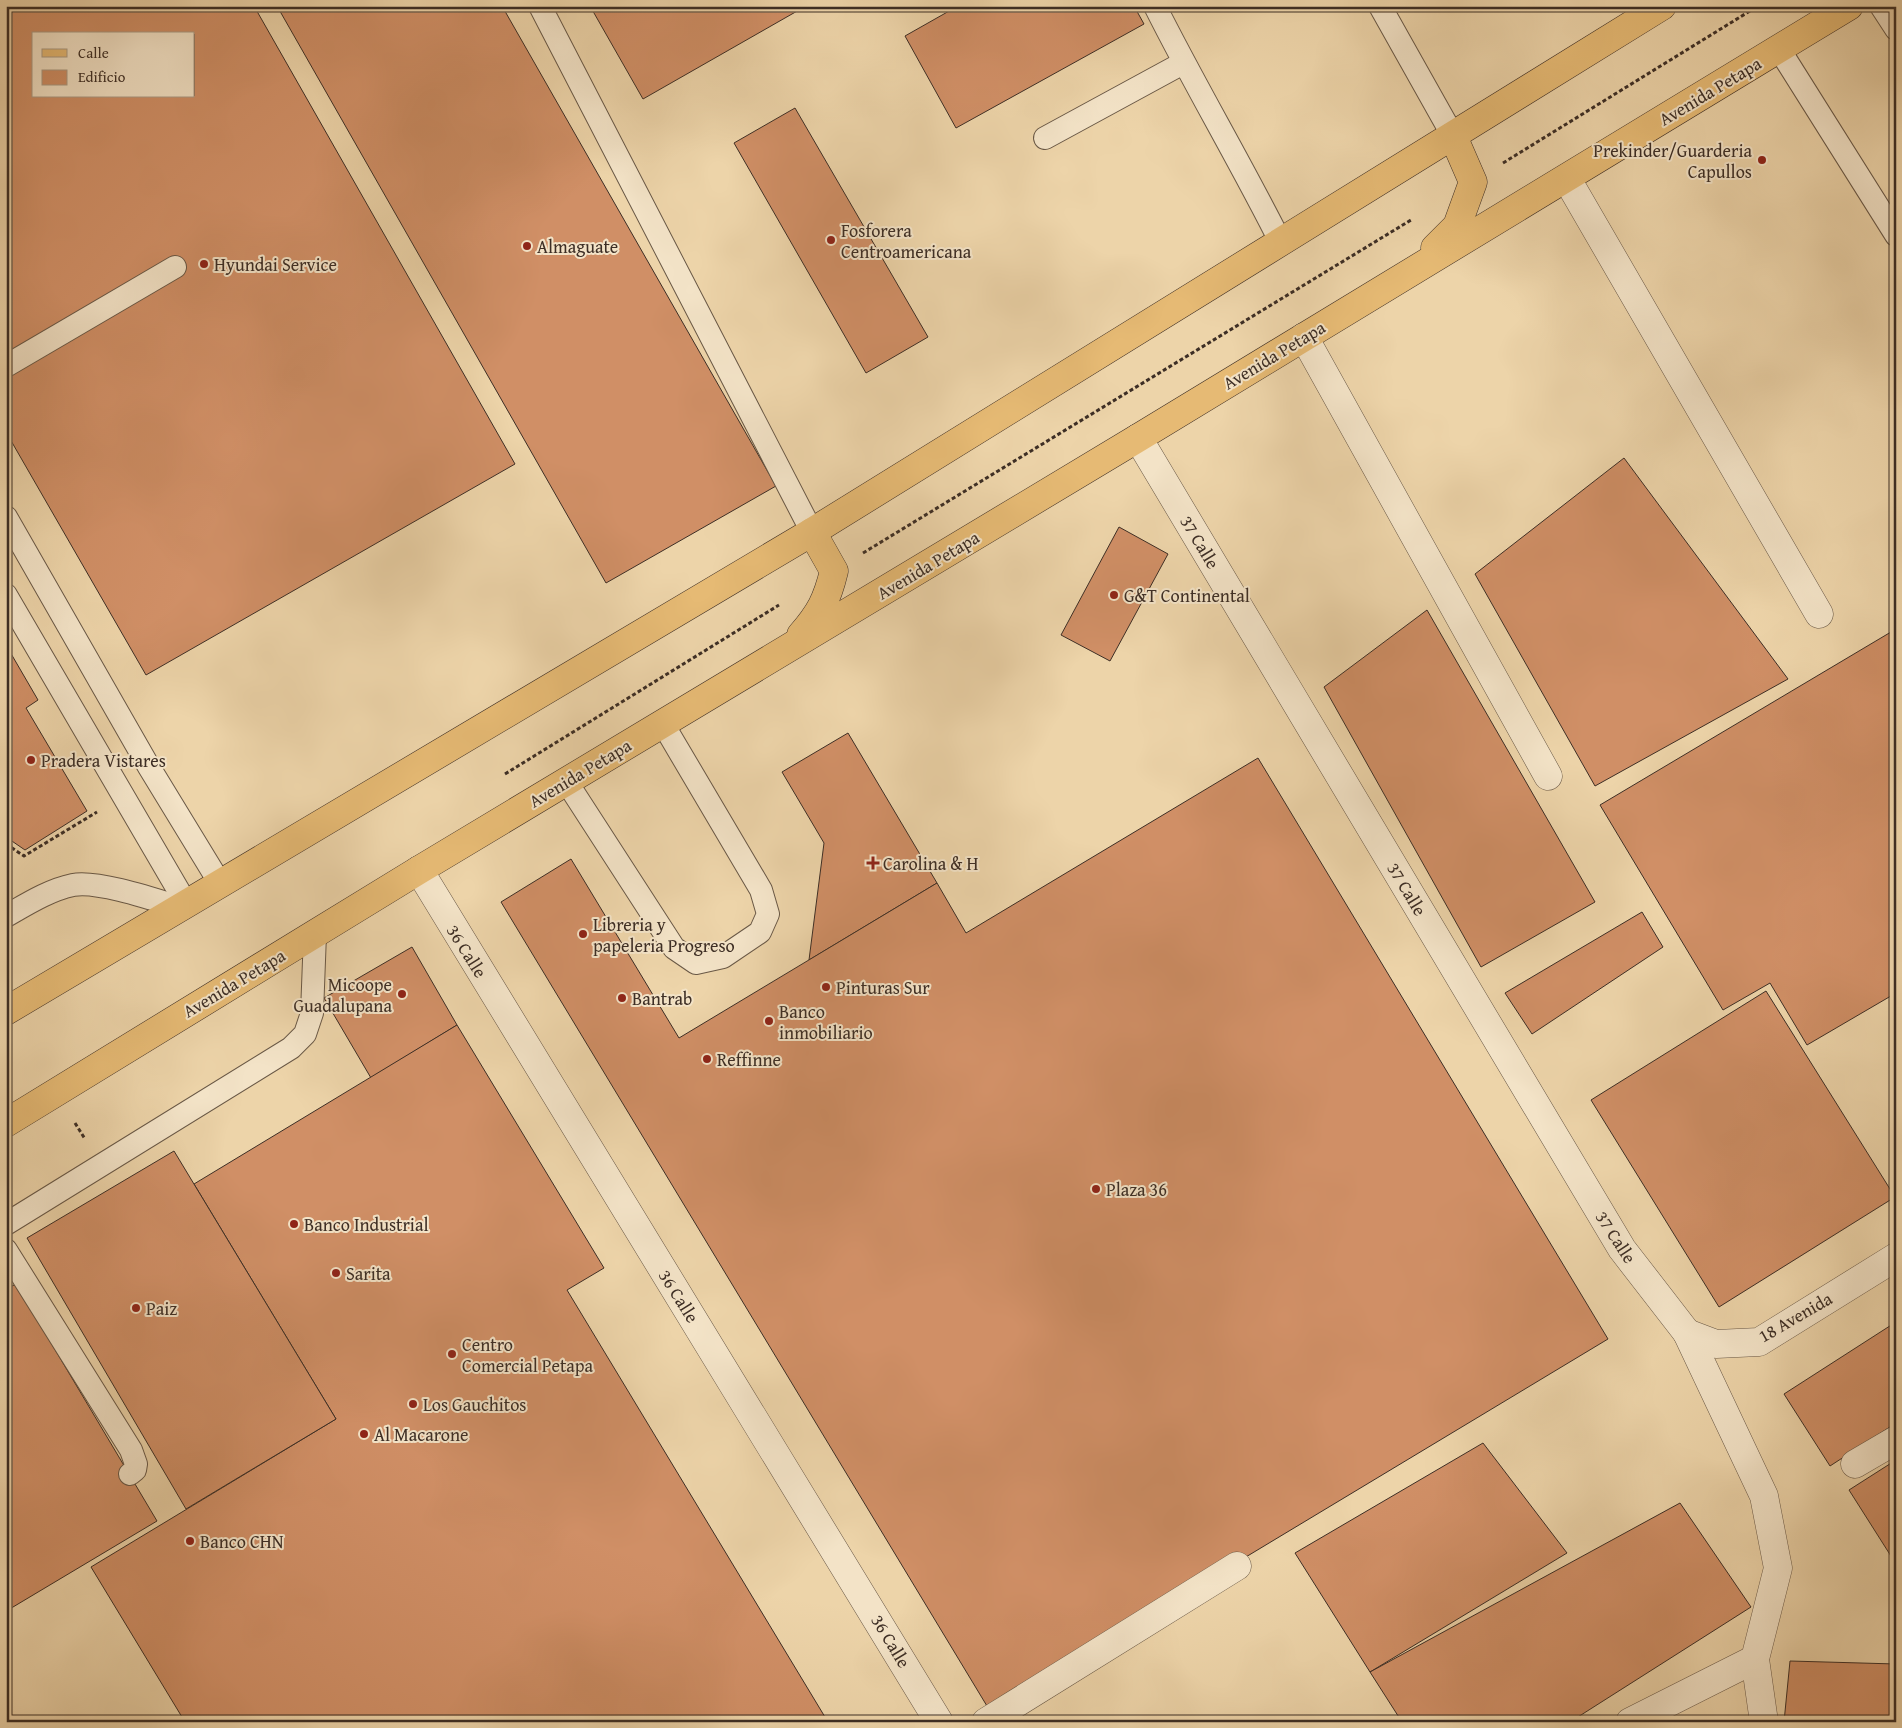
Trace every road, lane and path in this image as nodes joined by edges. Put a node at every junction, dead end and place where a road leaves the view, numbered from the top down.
1 (540, 6) edge
2 (1155, 6) edge
3 (1380, 6) edge
4 (1662, 6) edge
5 (1758, 6) edge
6 (1849, 6) edge
7 (1881, 6) edge
8 (1896, 29) edge
9 (1779, 49) junction
10 (1183, 62) junction
11 (1453, 136) junction
12 (1045, 138) dead end
13 (1567, 179) junction
14 (1473, 182) junction
15 (1414, 218) dead end
16 (1896, 235) edge
17 (1281, 243) junction
18 (175, 267) dead end
19 (1407, 275) junction
20 (1304, 337) junction
21 (6, 366) edge
22 (1138, 438) junction
23 (6, 517) edge
24 (812, 532) junction
25 (834, 571) junction
26 (6, 595) edge
27 (783, 602) dead end
28 (1819, 614) dead end
29 (790, 648) junction
30 (662, 724) junction
31 (1548, 776) dead end
32 (499, 778) dead end
33 (566, 781) junction
34 (102, 810) dead end
35 (6, 844) edge
36 (419, 870) junction
37 (221, 885) junction
38 (184, 906) junction
39 (6, 916) edge
40 (315, 934) junction
41 (6, 1011) edge
42 (6, 1123) edge
43 (6, 1224) edge
44 (6, 1250) edge
45 (1896, 1257) edge
46 (1687, 1333) junction
47 (1896, 1440) edge
48 (1855, 1464) dead end
49 (130, 1474) dead end
50 (1237, 1566) dead end
51 (1755, 1659) junction
52 (939, 1722) edge
53 (986, 1722) edge
54 (1630, 1722) edge
55 (1764, 1722) edge

1 - 24 lane
2 - 10 lane
3 - 11 lane
4 - 11 main road
5 - 14 path
6 - 9 main road, Avenida Petapa
7 - 8 lane
9 - 13 main road, Avenida Petapa
9 - 16 lane
10 - 12 lane
10 - 17 lane
11 - 14 main road
11 - 17 main road
13 - 19 main road, Avenida Petapa
13 - 28 street
14 - 19 main road
15 - 25 path
17 - 24 main road
18 - 21 lane
19 - 20 main road, Avenida Petapa
20 - 22 main road, Avenida Petapa
20 - 31 street
22 - 29 main road, Avenida Petapa
22 - 46 street, 37 Calle
23 - 37 lane
24 - 25 main road
24 - 37 main road
25 - 29 main road
26 - 38 lane
27 - 32 path
29 - 30 main road, Avenida Petapa
30 - 33 main road, Avenida Petapa
30 - 33 lane
33 - 36 main road, Avenida Petapa
34 - 35 path
36 - 40 main road, Avenida Petapa
36 - 52 street, 36 Calle
37 - 38 main road
38 - 39 lane
38 - 41 main road
40 - 42 main road, Avenida Petapa
40 - 43 lane
44 - 49 lane
45 - 46 street, 18 Avenida
46 - 51 street, 37 Calle
47 - 48 street
50 - 53 street
51 - 54 street
51 - 55 street

